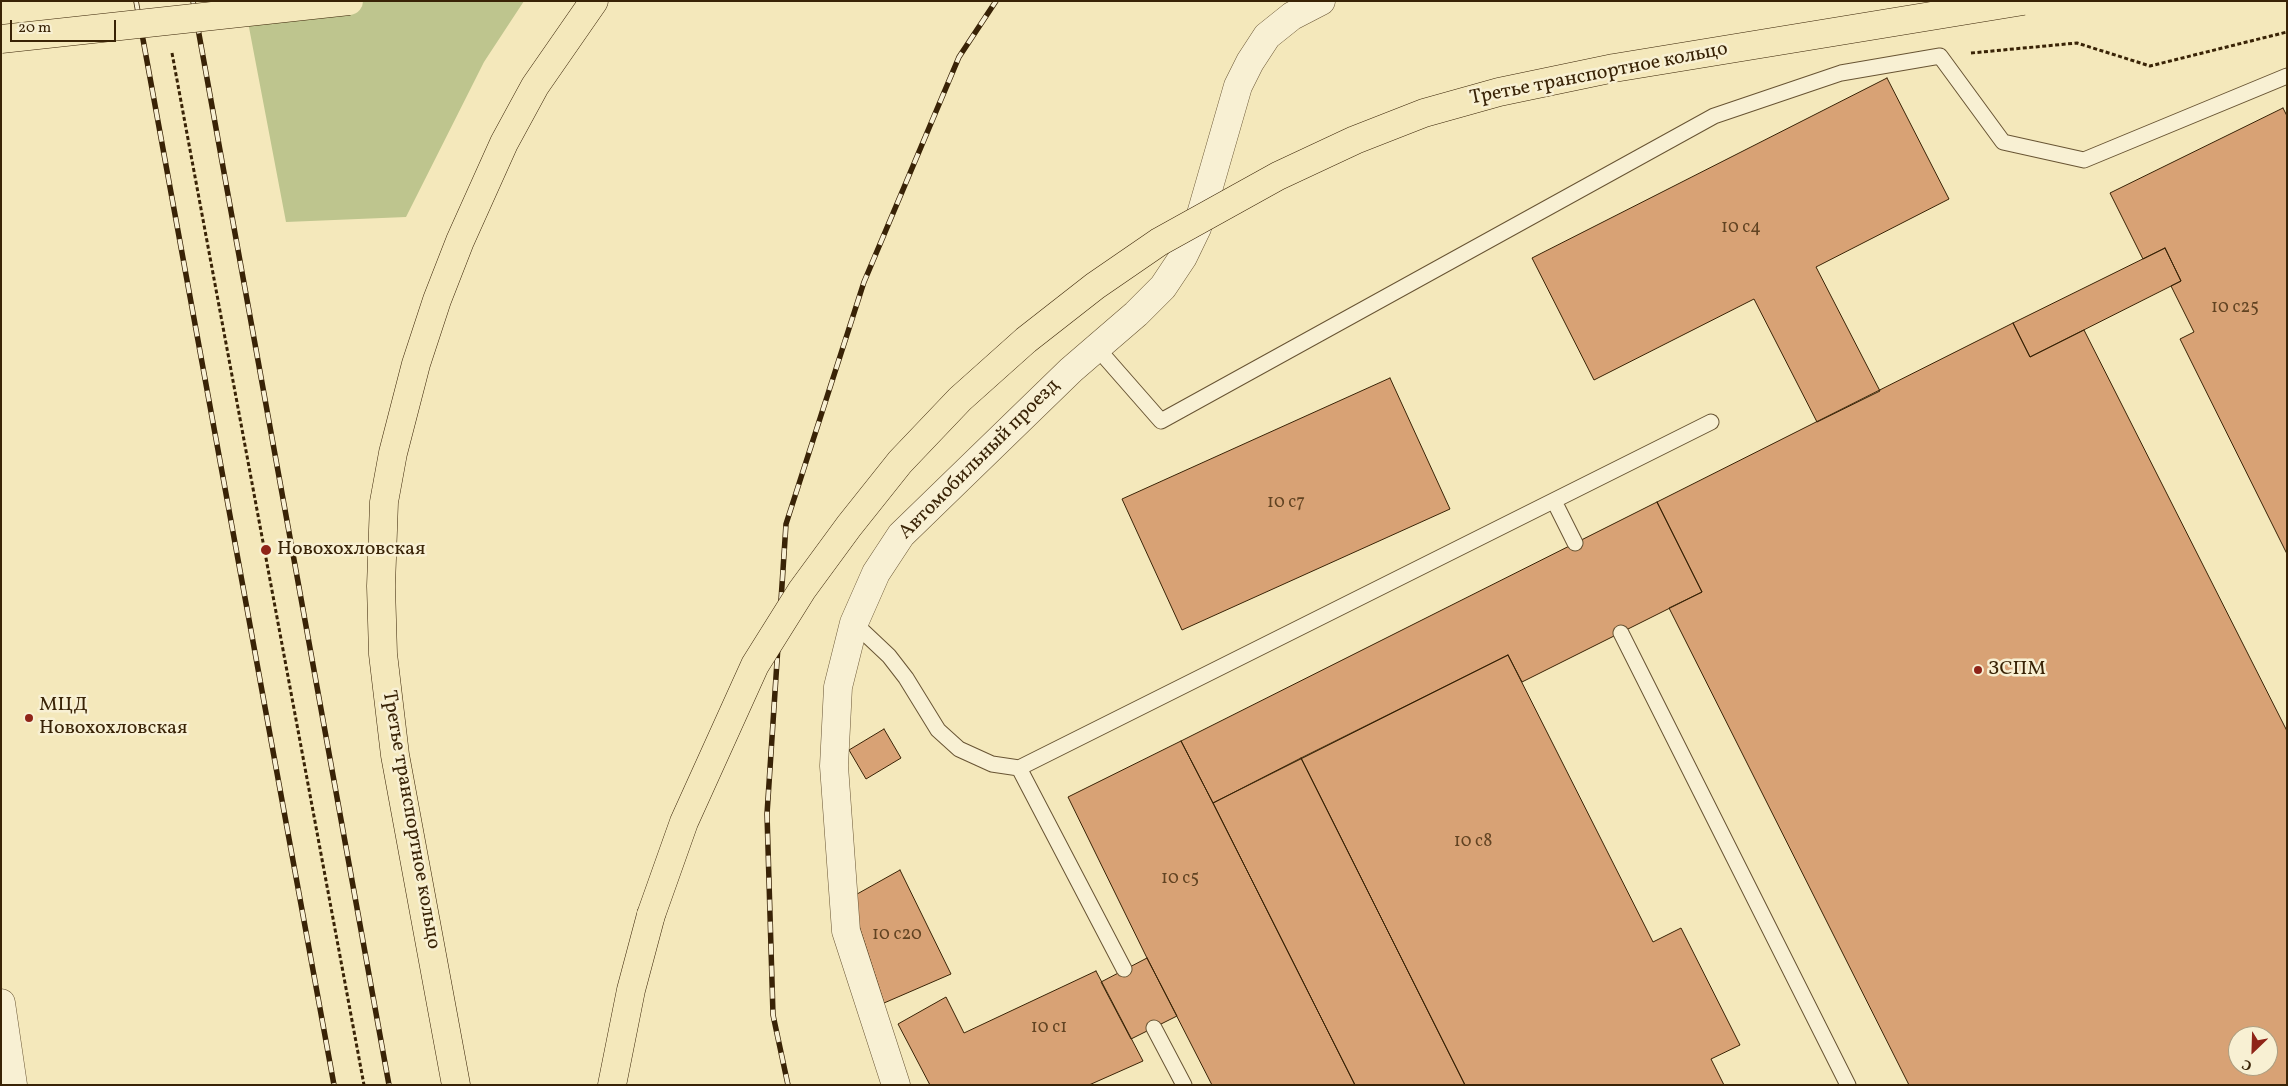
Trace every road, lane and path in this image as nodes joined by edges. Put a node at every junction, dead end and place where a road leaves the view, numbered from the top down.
1 (349, 1) edge
2 (594, 1) edge
3 (1321, 1) edge
4 (2023, 1) edge
5 (2287, 32) edge
6 (1, 39) edge
7 (171, 50) dead end
8 (1940, 56) junction
9 (2287, 76) edge
10 (1097, 348) junction
11 (1711, 422) dead end
12 (1554, 501) junction
13 (1575, 543) dead end
14 (854, 623) junction
15 (1620, 633) dead end
16 (1019, 768) junction
17 (1124, 969) dead end
18 (1, 1003) edge
19 (1154, 1028) dead end
20 (14, 1085) edge
21 (364, 1085) edge
22 (456, 1085) edge
23 (612, 1085) edge
24 (896, 1085) edge
25 (1184, 1085) edge
26 (1848, 1085) edge

1 - 6 main road, bridge
2 - 22 main road, Третье транспортное кольцо
3 - 10 street, Автомобильный проезд
4 - 23 main road, Третье транспортное кольцо, bridge
5 - 8 path
7 - 21 path
8 - 9 lane
8 - 10 lane
10 - 14 street, Автомобильный проезд
11 - 12 lane
12 - 13 lane
12 - 16 lane
14 - 16 lane
14 - 24 street, Автомобильный проезд
15 - 26 lane
16 - 17 lane
18 - 20 street
19 - 25 lane

